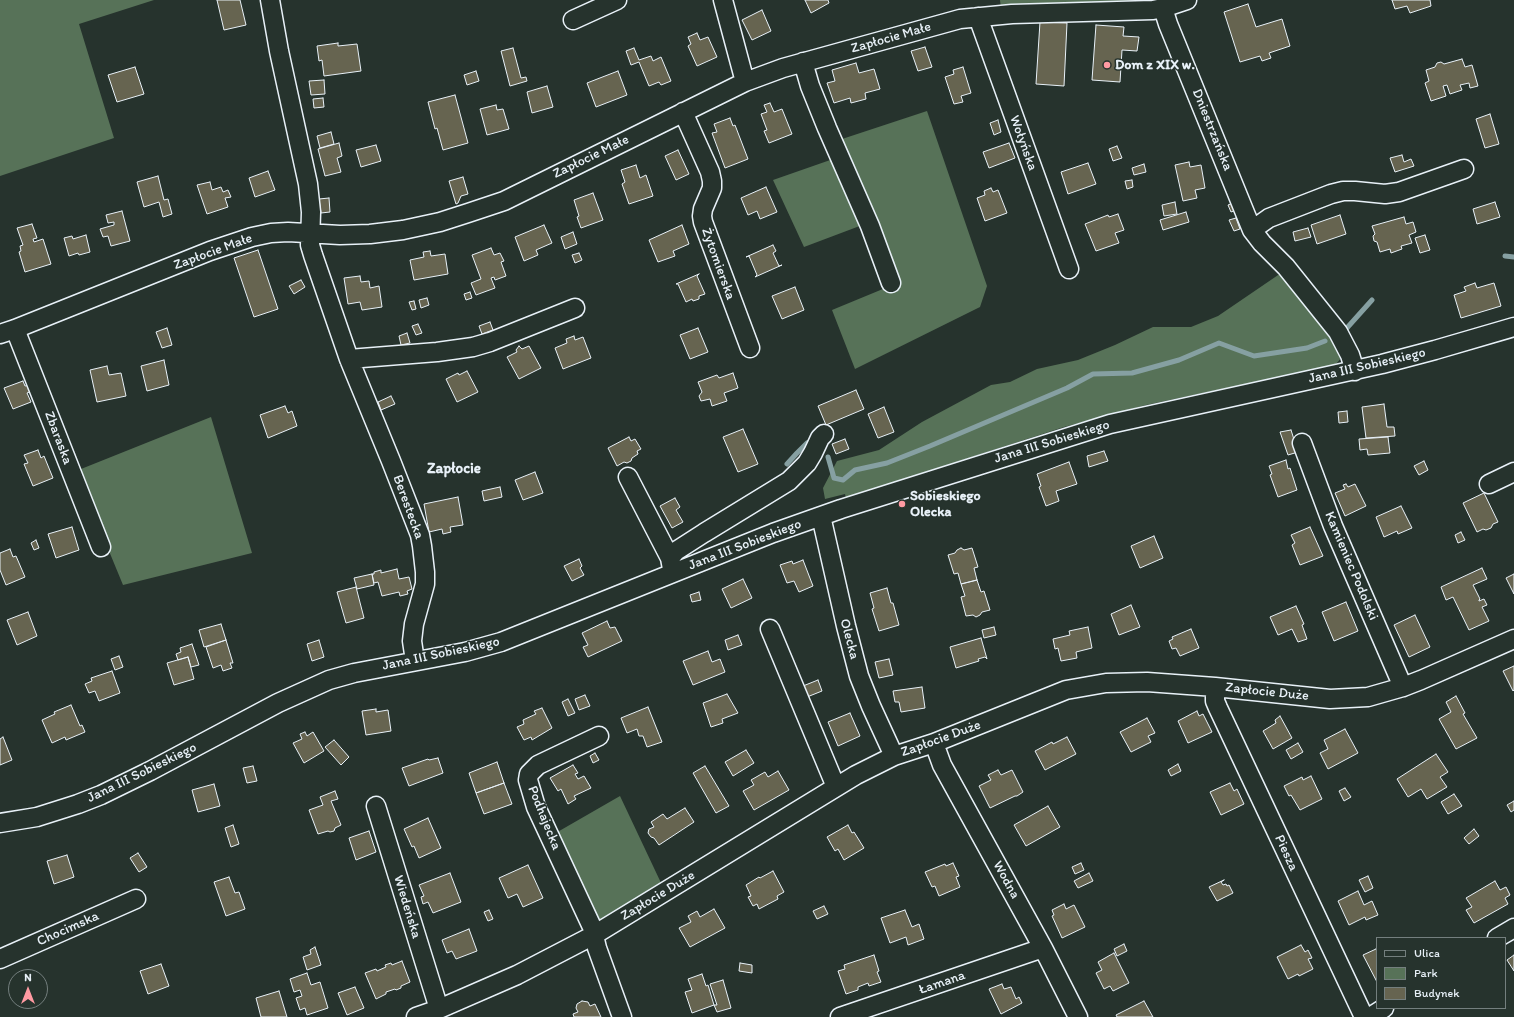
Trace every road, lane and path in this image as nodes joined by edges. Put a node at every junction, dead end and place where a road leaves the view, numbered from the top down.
1 (270, 0) edge
2 (617, 0) edge
3 (723, 0) edge
4 (1187, 0) edge
5 (1163, 8) junction
6 (978, 17) junction
7 (573, 20) dead end
8 (803, 62) junction
9 (745, 82) junction
10 (683, 112) junction
11 (1464, 169) dead end
12 (1252, 230) junction
13 (310, 234) junction
14 (1069, 269) dead end
15 (891, 283) dead end
16 (575, 308) dead end
17 (1514, 327) edge
18 (8, 332) edge
19 (750, 348) dead end
20 (349, 359) junction
21 (1355, 370) junction
22 (824, 434) dead end
23 (1302, 443) dead end
24 (1514, 472) edge
25 (628, 477) dead end
26 (1489, 484) dead end
27 (821, 516) junction
28 (101, 547) dead end
29 (671, 566) junction
30 (770, 629) dead end
31 (1514, 639) edge
32 (415, 661) junction
33 (1215, 687) junction
34 (1402, 687) junction
35 (599, 736) dead end
36 (934, 743) junction
37 (894, 756) junction
38 (836, 787) junction
39 (376, 806) dead end
40 (0, 823) edge
41 (136, 899) dead end
42 (1514, 928) edge
43 (594, 935) junction
44 (1499, 937) edge
45 (1043, 948) junction
46 (0, 959) edge
47 (438, 1009) junction
48 (1382, 1009) edge
49 (416, 1017) edge
50 (622, 1017) edge
51 (840, 1017) edge
52 (1078, 1017) edge
53 (1364, 1017) edge
54 (1370, 1017) edge

1 - 13 street, Berestecka
2 - 7 street
3 - 9 street
4 - 5 street, Zapłocie Małe
5 - 6 street, Zapłocie Małe
5 - 12 street, Dniestrzańska
6 - 8 street, Zapłocie Małe
6 - 14 street, Wołyńska
8 - 9 street, Zapłocie Małe
8 - 15 street
9 - 10 street, Zapłocie Małe
10 - 13 street, Zapłocie Małe
10 - 19 street, Żytomierska
11 - 12 street
12 - 21 street, Dniestrzańska
13 - 18 street, Zapłocie Małe
13 - 20 street, Berestecka
16 - 20 street
17 - 21 street, Jana III Sobieskiego
18 - 28 street, Zbaraska
20 - 32 street, Berestecka
21 - 27 street, Jana III Sobieskiego
22 - 29 street
23 - 34 street, Kamieniec Podolski
24 - 26 street
25 - 29 street
27 - 29 street, Jana III Sobieskiego
27 - 37 street, Olecka
29 - 32 street, Jana III Sobieskiego
30 - 38 street
31 - 34 street, Zapłocie Duże
32 - 40 street, Jana III Sobieskiego
33 - 34 street, Zapłocie Duże
33 - 36 street, Zapłocie Duże
33 - 53 street, Piesza
35 - 43 street, Podhajecka
36 - 37 street, Zapłocie Duże
36 - 45 street, Wodna
37 - 38 street, Zapłocie Duże
38 - 43 street, Zapłocie Duże
39 - 47 street, Wiedeńska
41 - 46 street, Chocimska
42 - 44 street
43 - 47 street, Zapłocie Duże
43 - 50 street
45 - 51 street, Łamana
45 - 52 street, Wodna
47 - 49 street, Zapłocie Duże
48 - 54 street

